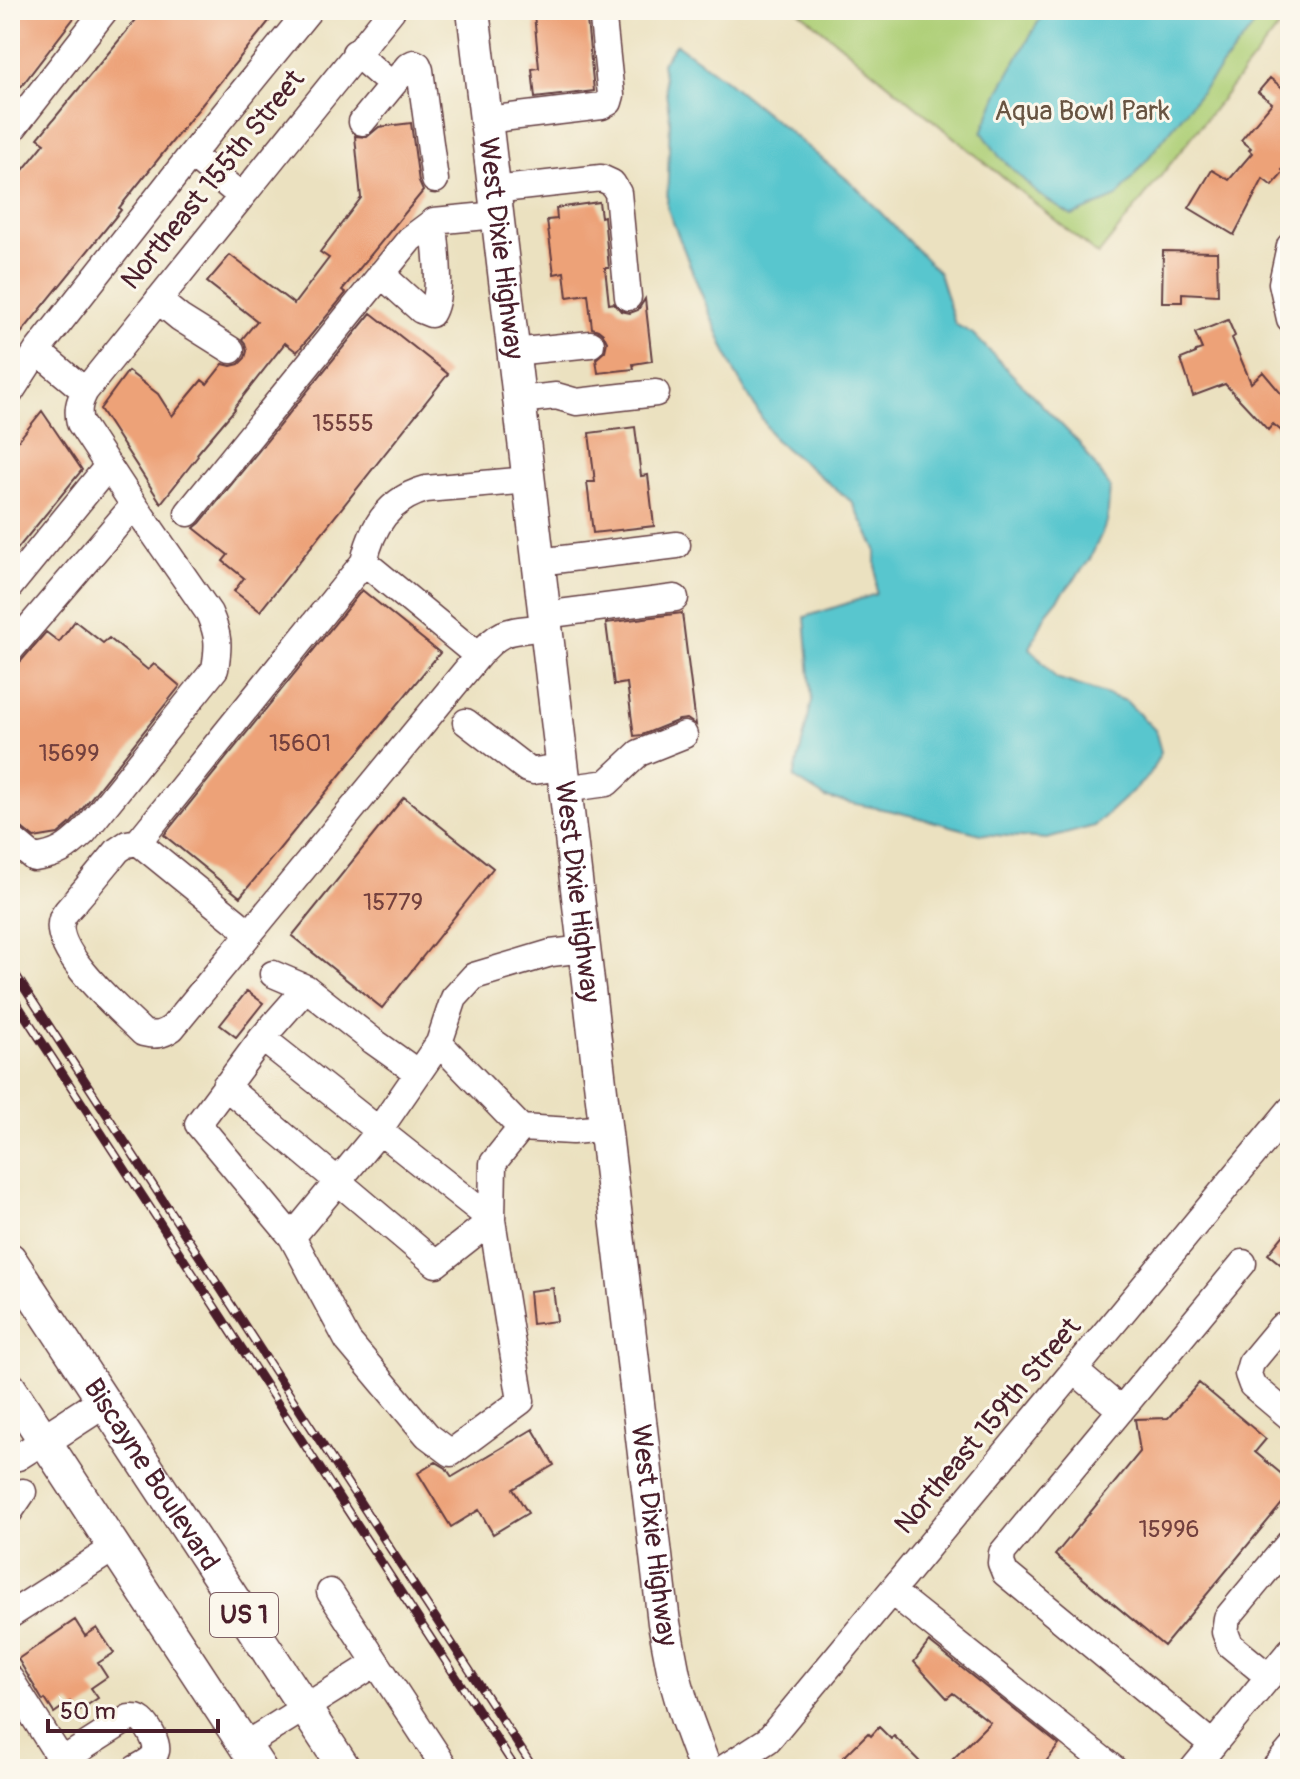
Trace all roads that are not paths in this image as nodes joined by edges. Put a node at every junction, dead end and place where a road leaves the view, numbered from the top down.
1 (105, 10) edge
2 (309, 10) edge
3 (473, 10) edge
4 (482, 10) edge
5 (602, 10) edge
6 (377, 15) edge
7 (355, 53) junction
8 (392, 85) junction
9 (486, 120) junction
10 (362, 122) dead end
11 (10, 132) edge
12 (191, 155) junction
13 (435, 180) dead end
14 (241, 196) junction
15 (496, 202) junction
16 (434, 221) junction
17 (1290, 246) edge
18 (381, 274) junction
19 (628, 297) dead end
20 (158, 300) junction
21 (1290, 319) edge
22 (591, 344) dead end
23 (231, 350) dead end
24 (37, 351) junction
25 (513, 352) junction
26 (85, 391) junction
27 (10, 393) edge
28 (656, 393) dead end
29 (519, 400) junction
30 (108, 466) junction
31 (529, 480) junction
32 (134, 505) junction
33 (188, 513) dead end
34 (677, 545) dead end
35 (364, 562) junction
36 (538, 562) junction
37 (10, 586) edge
38 (675, 598) dead end
39 (545, 621) junction
40 (10, 650) edge
41 (478, 656) junction
42 (466, 722) dead end
43 (684, 735) dead end
44 (563, 778) junction
45 (10, 838) edge
46 (138, 842) junction
47 (250, 933) junction
48 (584, 949) junction
49 (273, 974) dead end
50 (306, 988) junction
51 (262, 1038) junction
52 (439, 1043) junction
53 (418, 1073) junction
54 (225, 1086) junction
55 (1290, 1110) edge
56 (521, 1128) junction
57 (605, 1128) junction
58 (378, 1129) junction
59 (338, 1181) junction
60 (492, 1220) junction
61 (292, 1237) junction
62 (10, 1259) edge
63 (1243, 1263) dead end
64 (1290, 1324) edge
65 (1075, 1371) junction
66 (10, 1388) edge
67 (103, 1402) junction
68 (1121, 1410) junction
69 (1290, 1417) edge
70 (43, 1441) junction
71 (10, 1458) edge
72 (114, 1548) junction
73 (1288, 1549) edge
74 (330, 1592) dead end
75 (892, 1592) junction
76 (10, 1615) edge
77 (1290, 1651) edge
78 (376, 1663) junction
79 (1269, 1677) junction
80 (10, 1679) edge
81 (305, 1707) junction
82 (1213, 1745) junction
83 (1290, 1750) edge
84 (248, 1760) edge
85 (1085, 1760) edge
86 (59, 1766) edge
87 (135, 1769) edge
88 (345, 1769) edge
89 (446, 1769) edge
90 (705, 1769) edge
91 (723, 1769) edge
92 (1114, 1769) edge
93 (1193, 1769) edge
94 (1274, 1769) edge

1 - 11 street
2 - 12 street
3 - 4 street
3 - 9 main road, West Dixie Highway
5 - 9 street
6 - 7 street, Northeast 155th Street
7 - 8 street
7 - 14 street, Northeast 155th Street
8 - 10 street
8 - 13 street
9 - 15 main road, West Dixie Highway
12 - 14 street
12 - 24 street
14 - 20 street, Northeast 155th Street
15 - 16 street
15 - 19 street
15 - 25 main road, West Dixie Highway
16 - 18 street
16 - 18 street
17 - 21 street
18 - 33 street
20 - 23 street
20 - 26 street, Northeast 155th Street
22 - 25 street
24 - 26 street
24 - 27 street
25 - 29 main road, West Dixie Highway
26 - 30 street
28 - 29 street
29 - 31 main road, West Dixie Highway
30 - 32 street
30 - 37 street
31 - 35 street
31 - 36 main road, West Dixie Highway
32 - 40 street
32 - 45 street
34 - 36 street
35 - 41 street
35 - 46 street
36 - 39 main road, West Dixie Highway
38 - 39 street
39 - 41 street
39 - 44 main road, West Dixie Highway
41 - 47 street
42 - 44 street
43 - 44 street
44 - 48 main road, West Dixie Highway
46 - 47 street
46 - 47 street
48 - 52 street
48 - 57 main road, West Dixie Highway
49 - 50 street
50 - 51 street
50 - 53 street
51 - 54 street
51 - 58 street
52 - 53 street
52 - 56 street
53 - 58 street
54 - 59 street
54 - 61 street
55 - 65 street, Northeast 159th Street
56 - 57 street
56 - 60 street
57 - 90 main road, West Dixie Highway
58 - 59 street
58 - 60 street
59 - 60 street
59 - 61 street
60 - 61 street
62 - 67 main road, Biscayne Boulevard / US 1
63 - 68 street
64 - 69 street
65 - 68 street
65 - 75 street, Northeast 159th Street
66 - 70 main road, US 1
67 - 70 main road
67 - 81 main road, Biscayne Boulevard / US 1
68 - 82 street
70 - 71 street
70 - 72 main road, US 1
72 - 76 street
72 - 84 main road, US 1
73 - 79 street
74 - 78 street
75 - 85 street
75 - 91 street, Northeast 159th Street
77 - 79 street
78 - 81 street
78 - 89 street
79 - 82 street
80 - 86 street
81 - 84 street
81 - 88 main road, Biscayne Boulevard / US 1
82 - 93 street
83 - 94 street
85 - 92 street
86 - 87 street

